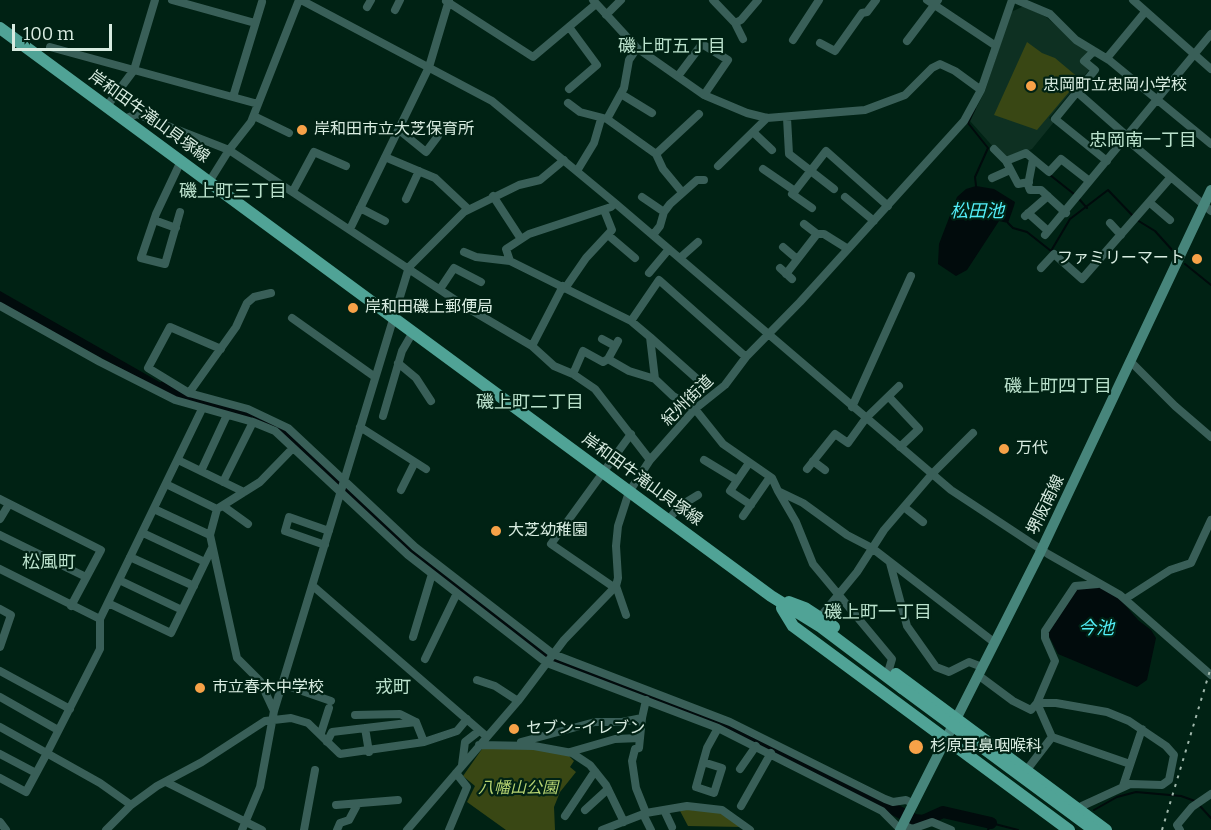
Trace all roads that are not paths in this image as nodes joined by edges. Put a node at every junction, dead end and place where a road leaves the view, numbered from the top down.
1 (155, 0) edge
2 (172, 0) edge
3 (400, 0) edge
4 (621, 0) edge
5 (713, 0) edge
6 (758, 0) edge
7 (819, 0) edge
8 (876, 0) edge
9 (1012, 0) edge
10 (1017, 0) edge
11 (1133, 0) edge
12 (305, 1) edge
13 (447, 1) edge
14 (262, 2) dead end
15 (594, 2) edge
16 (933, 2) edge
17 (395, 10) dead end
18 (1145, 12) junction
19 (606, 15) junction
20 (255, 23) junction
21 (735, 23) junction
22 (569, 27) junction
23 (0, 28) edge
24 (1211, 34) edge
25 (743, 39) dead end
26 (793, 40) dead end
27 (907, 41) dead end
28 (820, 43) dead end
29 (996, 46) junction
30 (50, 47) dead end
31 (637, 48) junction
32 (1094, 51) junction
33 (1194, 54) junction
34 (1107, 58) junction
35 (429, 67) junction
36 (1211, 69) edge
37 (134, 70) junction
38 (678, 76) junction
39 (569, 89) dead end
40 (981, 90) junction
41 (1077, 92) junction
42 (621, 94) junction
43 (704, 95) junction
44 (233, 97) junction
45 (1157, 98) junction
46 (568, 103) dead end
47 (258, 104) junction
48 (107, 106) junction
49 (652, 113) dead end
50 (699, 114) dead end
51 (254, 116) junction
52 (124, 118) junction
53 (767, 118) junction
54 (788, 118) junction
55 (604, 119) junction
56 (399, 130) junction
57 (289, 133) dead end
58 (754, 133) junction
59 (438, 136) dead end
60 (1126, 137) junction
61 (1211, 144) edge
62 (994, 149) dead end
63 (229, 150) junction
64 (771, 150) dead end
65 (656, 154) junction
66 (386, 157) junction
67 (1033, 159) junction
68 (564, 160) junction
69 (181, 161) junction
70 (1006, 161) junction
71 (1107, 161) junction
72 (718, 165) dead end
73 (346, 166) dead end
74 (763, 169) dead end
75 (1010, 170) junction
76 (419, 171) junction
77 (577, 171) junction
78 (811, 171) junction
79 (1171, 177) junction
80 (992, 178) dead end
81 (704, 180) dead end
82 (1088, 180) junction
83 (209, 182) junction
84 (1029, 182) junction
85 (834, 189) dead end
86 (1211, 189) edge
87 (292, 191) junction
88 (795, 191) junction
89 (682, 192) junction
90 (493, 196) junction
91 (845, 196) dead end
92 (1048, 196) junction
93 (642, 197) dead end
94 (406, 199) dead end
95 (1149, 202) junction
96 (615, 203) junction
97 (888, 206) junction
98 (360, 208) junction
99 (812, 208) dead end
100 (1208, 208) edge
101 (468, 209) junction
102 (604, 210) junction
103 (180, 212) dead end
104 (664, 212) junction
105 (1066, 212) junction
106 (154, 220) junction
107 (874, 220) junction
108 (1170, 220) dead end
109 (385, 221) dead end
110 (1110, 223) dead end
111 (804, 224) dead end
112 (176, 228) junction
113 (350, 229) junction
114 (817, 234) junction
115 (608, 235) junction
116 (653, 235) junction
117 (1121, 235) junction
118 (521, 239) junction
119 (698, 242) dead end
120 (783, 247) dead end
121 (669, 249) junction
122 (848, 249) junction
123 (464, 252) dead end
124 (635, 258) dead end
125 (680, 258) junction
126 (797, 259) junction
127 (510, 261) junction
128 (409, 267) junction
129 (1041, 268) dead end
130 (649, 273) dead end
131 (786, 274) dead end
132 (911, 276) dead end
133 (481, 282) dead end
134 (564, 287) junction
135 (440, 289) junction
136 (271, 293) dead end
137 (0, 306) edge
138 (292, 318) dead end
139 (394, 318) junction
140 (631, 321) junction
141 (413, 332) junction
142 (768, 334) junction
143 (650, 337) junction
144 (602, 339) dead end
145 (532, 346) junction
146 (221, 349) junction
147 (746, 357) junction
148 (608, 359) junction
149 (1130, 361) junction
150 (398, 363) junction
151 (573, 374) junction
152 (375, 377) junction
153 (696, 378) dead end
154 (655, 379) junction
155 (899, 386) dead end
156 (189, 393) junction
157 (889, 397) junction
158 (431, 401) dead end
159 (852, 407) junction
160 (695, 409) junction
161 (202, 410) junction
162 (227, 415) junction
163 (382, 416) dead end
164 (866, 418) junction
165 (253, 422) junction
166 (360, 427) junction
167 (973, 433) dead end
168 (631, 434) junction
169 (1211, 437) edge
170 (900, 447) junction
171 (293, 448) junction
172 (178, 460) junction
173 (650, 460) junction
174 (704, 460) dead end
175 (813, 461) junction
176 (415, 462) junction
177 (749, 463) junction
178 (426, 469) dead end
179 (807, 469) dead end
180 (825, 470) dead end
181 (201, 471) junction
182 (602, 472) junction
183 (932, 474) junction
184 (770, 477) junction
185 (737, 480) junction
186 (223, 482) junction
187 (166, 484) junction
188 (343, 487) junction
189 (401, 490) dead end
190 (778, 490) junction
191 (244, 492) junction
192 (629, 492) junction
193 (698, 495) dead end
194 (0, 499) edge
195 (9, 504) junction
196 (752, 505) junction
197 (220, 507) junction
198 (904, 507) junction
199 (154, 509) junction
200 (743, 516) dead end
201 (0, 519) edge
202 (668, 520) junction
203 (1211, 520) edge
204 (923, 522) dead end
205 (248, 524) dead end
206 (329, 531) junction
207 (143, 533) junction
208 (0, 535) edge
209 (210, 535) junction
210 (325, 545) junction
211 (212, 548) junction
212 (872, 548) junction
213 (1041, 549) junction
214 (130, 557) junction
215 (890, 561) junction
216 (205, 562) junction
217 (0, 569) edge
218 (432, 574) junction
219 (86, 577) junction
220 (119, 580) junction
221 (1100, 584) junction
222 (194, 586) junction
223 (313, 586) junction
224 (615, 587) junction
225 (457, 593) junction
226 (838, 595) junction
227 (771, 596) junction
228 (1125, 599) junction
229 (108, 603) junction
230 (71, 606) junction
231 (782, 608) junction
232 (0, 609) edge
233 (182, 610) junction
234 (626, 615) dead end
235 (820, 617) junction
236 (100, 619) junction
237 (413, 637) dead end
238 (0, 639) edge
239 (994, 643) junction
240 (0, 647) edge
241 (551, 658) junction
242 (425, 659) dead end
243 (889, 669) junction
244 (0, 671) edge
245 (980, 671) junction
246 (1211, 675) edge
247 (477, 680) dead end
248 (282, 684) junction
249 (900, 691) junction
250 (0, 697) edge
251 (646, 700) junction
252 (518, 701) junction
253 (1036, 703) junction
254 (70, 709) junction
255 (274, 711) junction
256 (355, 715) dead end
257 (467, 718) junction
258 (642, 718) junction
259 (957, 718) junction
260 (272, 720) junction
261 (416, 722) junction
262 (0, 727) edge
263 (365, 728) junction
264 (718, 728) junction
265 (1142, 729) junction
266 (58, 730) junction
267 (321, 733) junction
268 (482, 734) junction
269 (1052, 737) junction
270 (640, 738) junction
271 (946, 740) junction
272 (327, 742) junction
273 (424, 742) junction
274 (514, 744) junction
275 (479, 745) junction
276 (756, 746) junction
277 (369, 752) junction
278 (570, 752) junction
279 (47, 753) junction
280 (771, 753) junction
281 (0, 754) edge
282 (789, 757) junction
283 (704, 762) dead end
284 (1130, 764) junction
285 (462, 765) junction
286 (1029, 767) junction
287 (740, 769) dead end
288 (315, 770) dead end
289 (595, 771) junction
290 (456, 772) junction
291 (36, 773) junction
292 (0, 778) edge
293 (166, 782) junction
294 (1123, 786) junction
295 (608, 789) junction
296 (1211, 794) edge
297 (398, 800) dead end
298 (1076, 804) junction
299 (131, 805) junction
300 (336, 805) dead end
301 (357, 805) junction
302 (913, 805) junction
303 (741, 806) dead end
304 (585, 810) dead end
305 (664, 810) junction
306 (644, 813) junction
307 (565, 816) dead end
308 (245, 821) junction
309 (0, 822) edge
310 (624, 822) junction
311 (672, 826) dead end
312 (1058, 826) edge
313 (902, 827) edge
314 (950, 827) edge
315 (616, 828) edge
316 (6, 830) edge
317 (106, 830) edge
318 (242, 830) edge
319 (262, 830) edge
320 (304, 830) edge
321 (337, 830) edge
322 (407, 830) edge
323 (450, 830) edge
324 (602, 830) edge
325 (651, 830) edge
326 (750, 830) edge
327 (1069, 830) edge
328 (1082, 830) edge
329 (1094, 830) edge
330 (1106, 830) edge
331 (1114, 830) edge
332 (1180, 830) edge

1 - 37 street
2 - 20 street
3 - 17 street
4 - 19 street
5 - 21 street
6 - 21 street
7 - 26 street
8 - 28 street
9 - 29 street, 紀州街道
10 - 32 street
11 - 18 street
12 - 35 street
12 - 47 street
13 - 22 street
13 - 35 street
14 - 20 street
15 - 19 street
15 - 22 street
16 - 27 street
16 - 29 street
18 - 33 street
18 - 34 street
19 - 31 street
20 - 44 street
21 - 25 street
22 - 39 street
23 - 48 main road, 岸和田牛滝山貝塚線
24 - 33 street
29 - 40 street, 紀州街道
30 - 37 street
31 - 38 street
31 - 42 street
32 - 34 street
32 - 41 street
33 - 36 street
33 - 45 street
34 - 45 street
35 - 56 street
35 - 68 street
37 - 44 street
37 - 48 street
38 - 43 street
38 - 43 street
40 - 54 street
40 - 97 street, 紀州街道
41 - 60 street
41 - 71 street
42 - 49 street
42 - 55 street
43 - 53 street
44 - 47 street
45 - 60 street
45 - 61 street
46 - 55 street
47 - 51 street
48 - 52 main road, 岸和田牛滝山貝塚線
50 - 65 street
51 - 57 street
51 - 63 street
52 - 63 street
52 - 69 main road, 岸和田牛滝山貝塚線
53 - 54 street
53 - 58 street
54 - 78 street
55 - 65 street
55 - 77 street
56 - 59 street
56 - 66 street
58 - 64 street
58 - 72 street
60 - 71 street
60 - 79 street
62 - 70 street
63 - 83 street
63 - 87 street
65 - 89 street
66 - 76 street
66 - 98 street
67 - 70 street
67 - 82 street
67 - 84 street
68 - 77 street
68 - 90 street
69 - 83 main road, 岸和田牛滝山貝塚線
69 - 106 street
70 - 75 street
71 - 82 street
73 - 87 street
74 - 88 street
75 - 80 street
75 - 84 street
76 - 94 street
76 - 101 street
77 - 96 street
78 - 85 street
78 - 88 street
78 - 97 street
79 - 95 street
79 - 100 street
81 - 89 street
82 - 105 street
83 - 139 main road, 岸和田牛滝山貝塚線
84 - 92 street
86 - 100 main road, 堺阪南線
87 - 113 street
88 - 99 street
89 - 104 street
90 - 101 street
90 - 118 street
91 - 107 street
92 - 105 street
92 - 105 street
93 - 104 street
95 - 108 street
95 - 117 street
96 - 102 street
96 - 116 street
97 - 107 street, 紀州街道
98 - 109 street
98 - 113 street
100 - 149 main road, 堺阪南線
101 - 128 street
102 - 115 street
102 - 118 street
103 - 112 street
104 - 116 street
106 - 112 street
106 - 112 street
107 - 122 street, 紀州街道
110 - 117 street
111 - 114 street
113 - 128 street
114 - 122 street
114 - 126 street
115 - 124 street
115 - 134 street
116 - 121 street
117 - 129 street
118 - 127 street
119 - 125 street
120 - 126 street
121 - 125 street
121 - 130 street
122 - 142 street, 紀州街道
123 - 127 street
125 - 142 street
126 - 131 street
127 - 134 street
128 - 135 street
128 - 139 street
132 - 159 street
133 - 135 street
134 - 140 street
134 - 145 street
135 - 145 street
136 - 146 street
137 - 161 street
138 - 152 street
139 - 141 main road, 岸和田牛滝山貝塚線
139 - 152 street
140 - 143 street
140 - 147 street
141 - 150 street
141 - 182 main road, 岸和田牛滝山貝塚線
142 - 147 street, 紀州街道
142 - 159 street
143 - 153 street
143 - 154 street
144 - 148 street
145 - 151 street
146 - 156 street
146 - 156 street
147 - 160 street, 紀州街道
148 - 151 street
148 - 154 street
149 - 169 street
149 - 213 main road, 堺阪南線
150 - 158 street
150 - 163 street
151 - 168 street
152 - 166 street
154 - 160 street
155 - 157 street
156 - 188 street
157 - 164 street
157 - 170 street
159 - 164 street
160 - 173 street, 紀州街道
160 - 177 street
161 - 162 street
161 - 172 street
162 - 165 street
162 - 181 street
164 - 170 street
164 - 175 street
165 - 171 street
165 - 186 street
166 - 176 street
166 - 188 street
167 - 183 street
168 - 173 street
168 - 182 street
170 - 183 street
171 - 188 street
171 - 191 street
172 - 181 street
172 - 187 street
173 - 192 street, 紀州街道
174 - 185 street
175 - 179 street
175 - 180 street
176 - 178 street
176 - 189 street
177 - 184 street
177 - 185 street
181 - 186 street
182 - 192 main road, 岸和田牛滝山貝塚線
182 - 224 street
183 - 198 street
183 - 213 street
184 - 190 street
184 - 196 street
185 - 196 street
186 - 191 street
187 - 197 street
187 - 199 street
188 - 206 street
188 - 218 street
188 - 241 street
190 - 212 street
190 - 226 street
191 - 197 street
192 - 202 main road, 岸和田牛滝山貝塚線
192 - 224 street, 紀州街道
193 - 202 street
194 - 195 street
195 - 201 street
195 - 219 street
196 - 200 street
197 - 205 street
197 - 209 street
198 - 204 street
198 - 212 street
199 - 207 street
199 - 209 street
202 - 227 main road, 岸和田牛滝山貝塚線
203 - 228 street
206 - 210 street
206 - 210 street
207 - 214 street
207 - 216 street
208 - 219 street
209 - 211 street
210 - 223 street
211 - 216 street
211 - 255 street
212 - 215 street
212 - 226 street
213 - 221 street
213 - 239 main road, 堺阪南線
214 - 220 street
214 - 222 street
215 - 239 street
215 - 245 street
216 - 222 street
217 - 230 street
218 - 225 street
218 - 237 street
219 - 230 street
220 - 229 street
220 - 233 street
221 - 228 street
221 - 253 street
222 - 233 street
223 - 248 street
223 - 257 street
224 - 234 street
224 - 241 street
225 - 241 street
225 - 242 street
226 - 235 street
226 - 243 street
227 - 231 main road, 岸和田牛滝山貝塚線
227 - 235 main road
227 - 249 main road, 岸和田牛滝山貝塚線
228 - 246 street
229 - 233 street
229 - 236 street
230 - 236 street
231 - 249 main road, 岸和田牛滝山貝塚線
231 - 271 main road
232 - 238 street
235 - 243 main road
236 - 254 street
238 - 240 street
239 - 245 main road, 堺阪南線
241 - 251 street
241 - 252 street
241 - 282 street
243 - 259 main road
244 - 254 street
245 - 253 street
245 - 259 main road, 堺阪南線
247 - 252 street
248 - 255 street
248 - 267 street
249 - 328 main road, 岸和田牛滝山貝塚線
249 - 329 main road, 岸和田牛滝山貝塚線, bridge
250 - 266 street
251 - 258 street
251 - 264 street
252 - 268 street
253 - 265 street
253 - 269 street
254 - 266 street
255 - 260 street
256 - 261 street
257 - 268 street
257 - 273 street
258 - 270 street
258 - 274 street
259 - 271 main road, 堺阪南線
259 - 286 street
259 - 298 main road
260 - 267 street
260 - 293 street
260 - 308 street
261 - 263 street
261 - 273 street
262 - 279 street
263 - 272 street
263 - 277 street
264 - 276 street
264 - 283 street
265 - 284 street
265 - 294 street
266 - 279 street
267 - 272 street
268 - 275 street
268 - 285 street
269 - 284 street
269 - 286 street
270 - 278 street
270 - 306 street
271 - 302 main road, 堺阪南線
271 - 312 main road
272 - 277 street
273 - 277 street
274 - 275 street
274 - 278 street
275 - 285 street
276 - 280 street
276 - 287 street
278 - 289 street
279 - 291 street
279 - 299 street
280 - 282 street
280 - 303 street
281 - 291 street
282 - 302 street
282 - 313 street
284 - 294 street
285 - 290 street
286 - 298 street
288 - 320 street
289 - 295 street
289 - 307 street
290 - 322 street
290 - 323 street
291 - 292 street
293 - 299 street
293 - 308 street
294 - 298 street
295 - 304 street
295 - 310 street
296 - 332 street
297 - 301 street
298 - 330 main road
298 - 331 street
299 - 317 street
300 - 301 street
301 - 321 street
302 - 313 main road, 堺阪南線
305 - 306 street
305 - 311 street
305 - 326 street
306 - 310 street
306 - 325 street
308 - 318 street
308 - 319 street
309 - 316 street
310 - 315 street
312 - 327 main road
313 - 314 street
315 - 324 street

